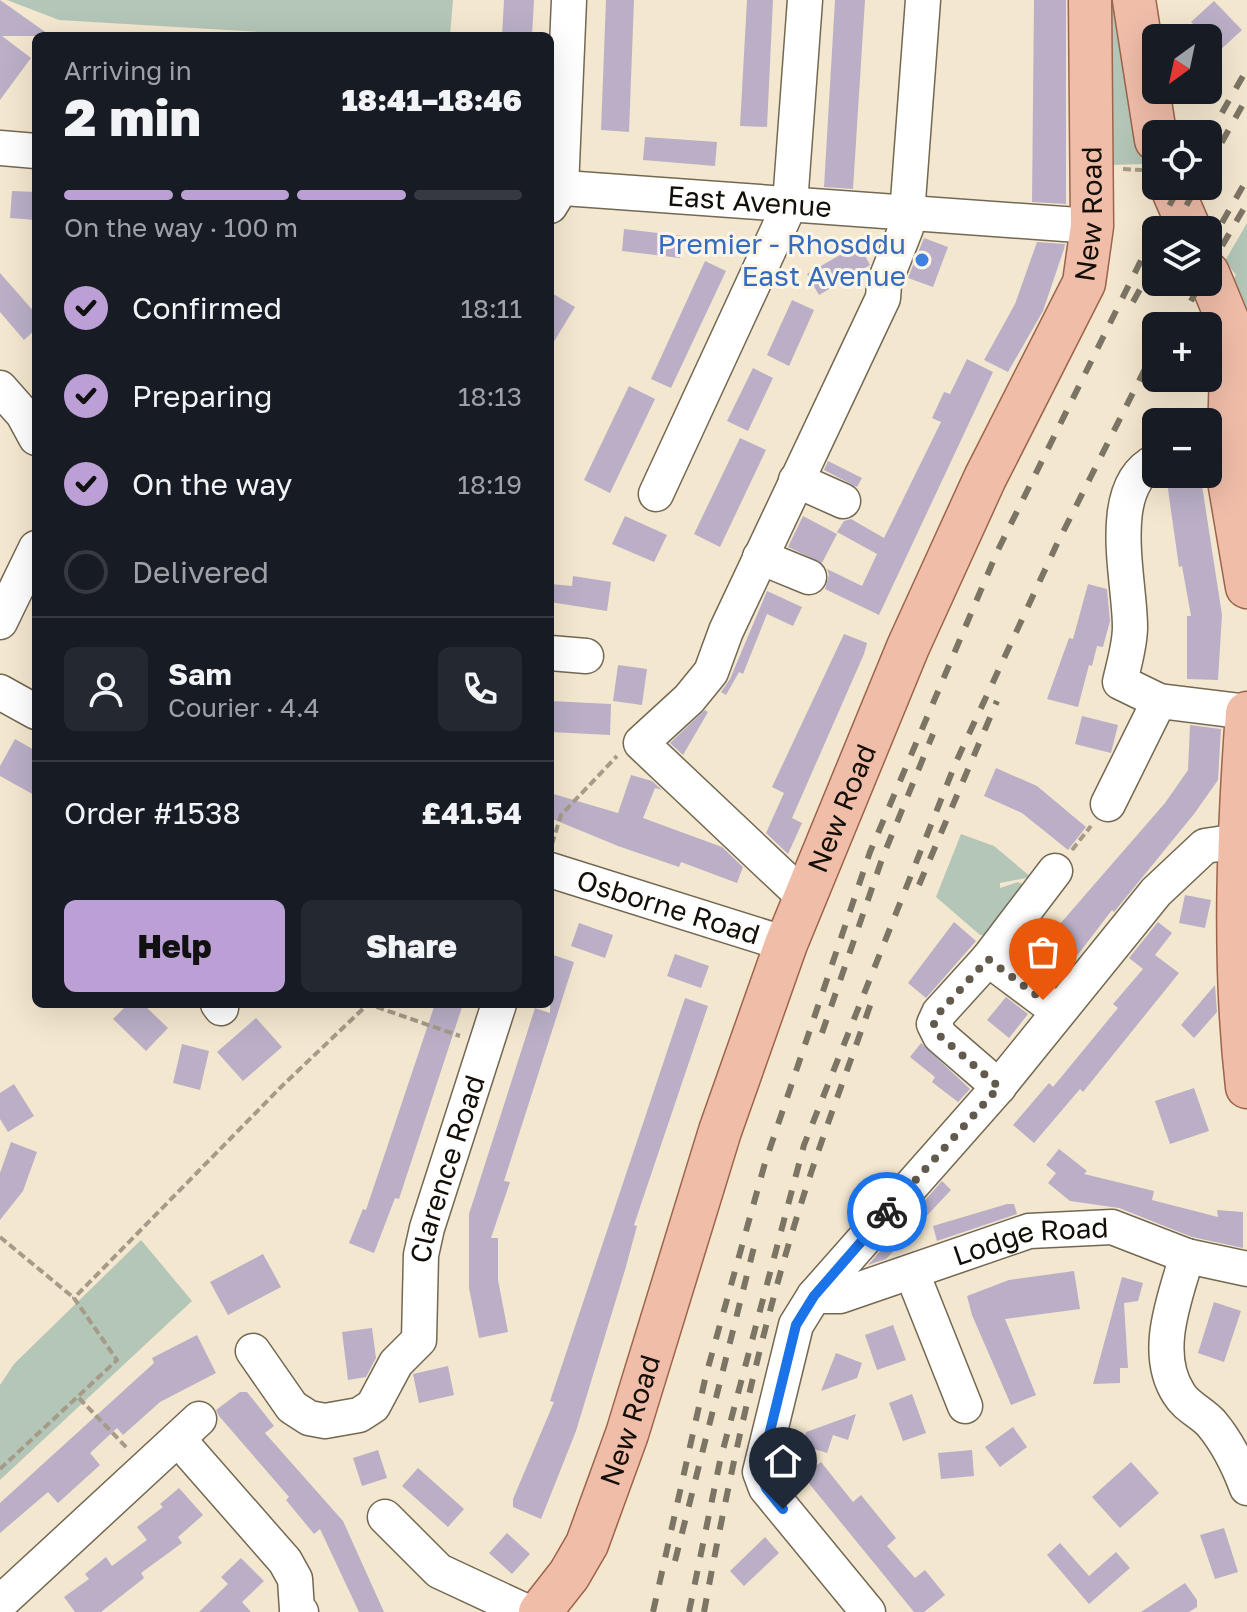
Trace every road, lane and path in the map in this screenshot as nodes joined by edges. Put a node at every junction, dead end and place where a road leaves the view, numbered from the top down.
1 (569, 0) edge
2 (805, 0) edge
3 (923, 0) edge
4 (1090, 0) edge
5 (1134, 0) edge
6 (1153, 120) edge
7 (1, 139) edge
8 (32, 150) edge
9 (554, 194) edge
10 (790, 204) junction
11 (907, 214) junction
12 (1092, 226) junction
13 (1218, 296) edge
14 (0, 388) edge
15 (32, 431) edge
16 (1142, 469) edge
17 (796, 480) junction
18 (656, 494) dead end
19 (843, 501) dead end
20 (1244, 540) edge
21 (32, 556) edge
22 (760, 557) junction
23 (809, 577) dead end
24 (1247, 587) edge
25 (0, 622) edge
26 (554, 653) edge
27 (586, 656) dead end
28 (0, 692) edge
29 (1159, 701) junction
30 (32, 710) edge
31 (1247, 713) edge
32 (641, 743) junction
33 (1108, 804) joint
34 (554, 836) edge
35 (1238, 841) junction
36 (554, 871) edge
37 (1055, 871) joint
38 (805, 898) junction
39 (786, 944) junction
40 (988, 959) junction
41 (1043, 1000) dead end
42 (364, 1008) edge
43 (379, 1008) edge
44 (498, 1008) edge
45 (485, 1045) junction
46 (999, 1087) junction
47 (1247, 1087) edge
48 (0, 1237) edge
49 (1187, 1256) junction
50 (1247, 1269) edge
51 (912, 1273) junction
52 (814, 1296) junction
53 (74, 1298) junction
54 (253, 1351) dead end
55 (78, 1397) junction
56 (966, 1407) dead end
57 (146, 1468) junction
58 (0, 1469) edge
59 (1247, 1488) edge
60 (385, 1517) dead end
61 (0, 1603) edge
62 (298, 1611) edge
63 (527, 1612) edge
64 (540, 1612) edge
65 (868, 1612) edge

1 - 9 street
2 - 10 street
3 - 11 street
4 - 12 main road, New Road
5 - 6 main road
7 - 8 street
9 - 10 street, East Avenue
10 - 11 street, East Avenue
10 - 18 street
11 - 12 street, East Avenue
11 - 17 street
12 - 38 main road, New Road
13 - 20 main road
14 - 15 street
16 - 29 street
17 - 19 street
17 - 22 street
20 - 24 main road
21 - 25 street
22 - 23 street
22 - 32 street
26 - 27 street
28 - 30 street
29 - 31 street
29 - 33 street
31 - 35 main road
32 - 34 path
32 - 38 street
33 - 37 path
35 - 46 street
35 - 47 main road
36 - 39 street, Osborne Road
37 - 40 street
38 - 39 main road, New Road
39 - 64 main road, New Road
40 - 41 street
40 - 46 street
42 - 53 path
43 - 45 path
44 - 45 street, Clarence Road
45 - 54 street, Clarence Road
46 - 52 street
48 - 53 path
49 - 50 street, Lodge Road
49 - 51 street, Lodge Road
49 - 59 street
51 - 52 street, Lodge Road
51 - 56 street
52 - 65 street
53 - 55 path
55 - 57 path
55 - 58 path
57 - 61 street
57 - 62 street
60 - 63 street

